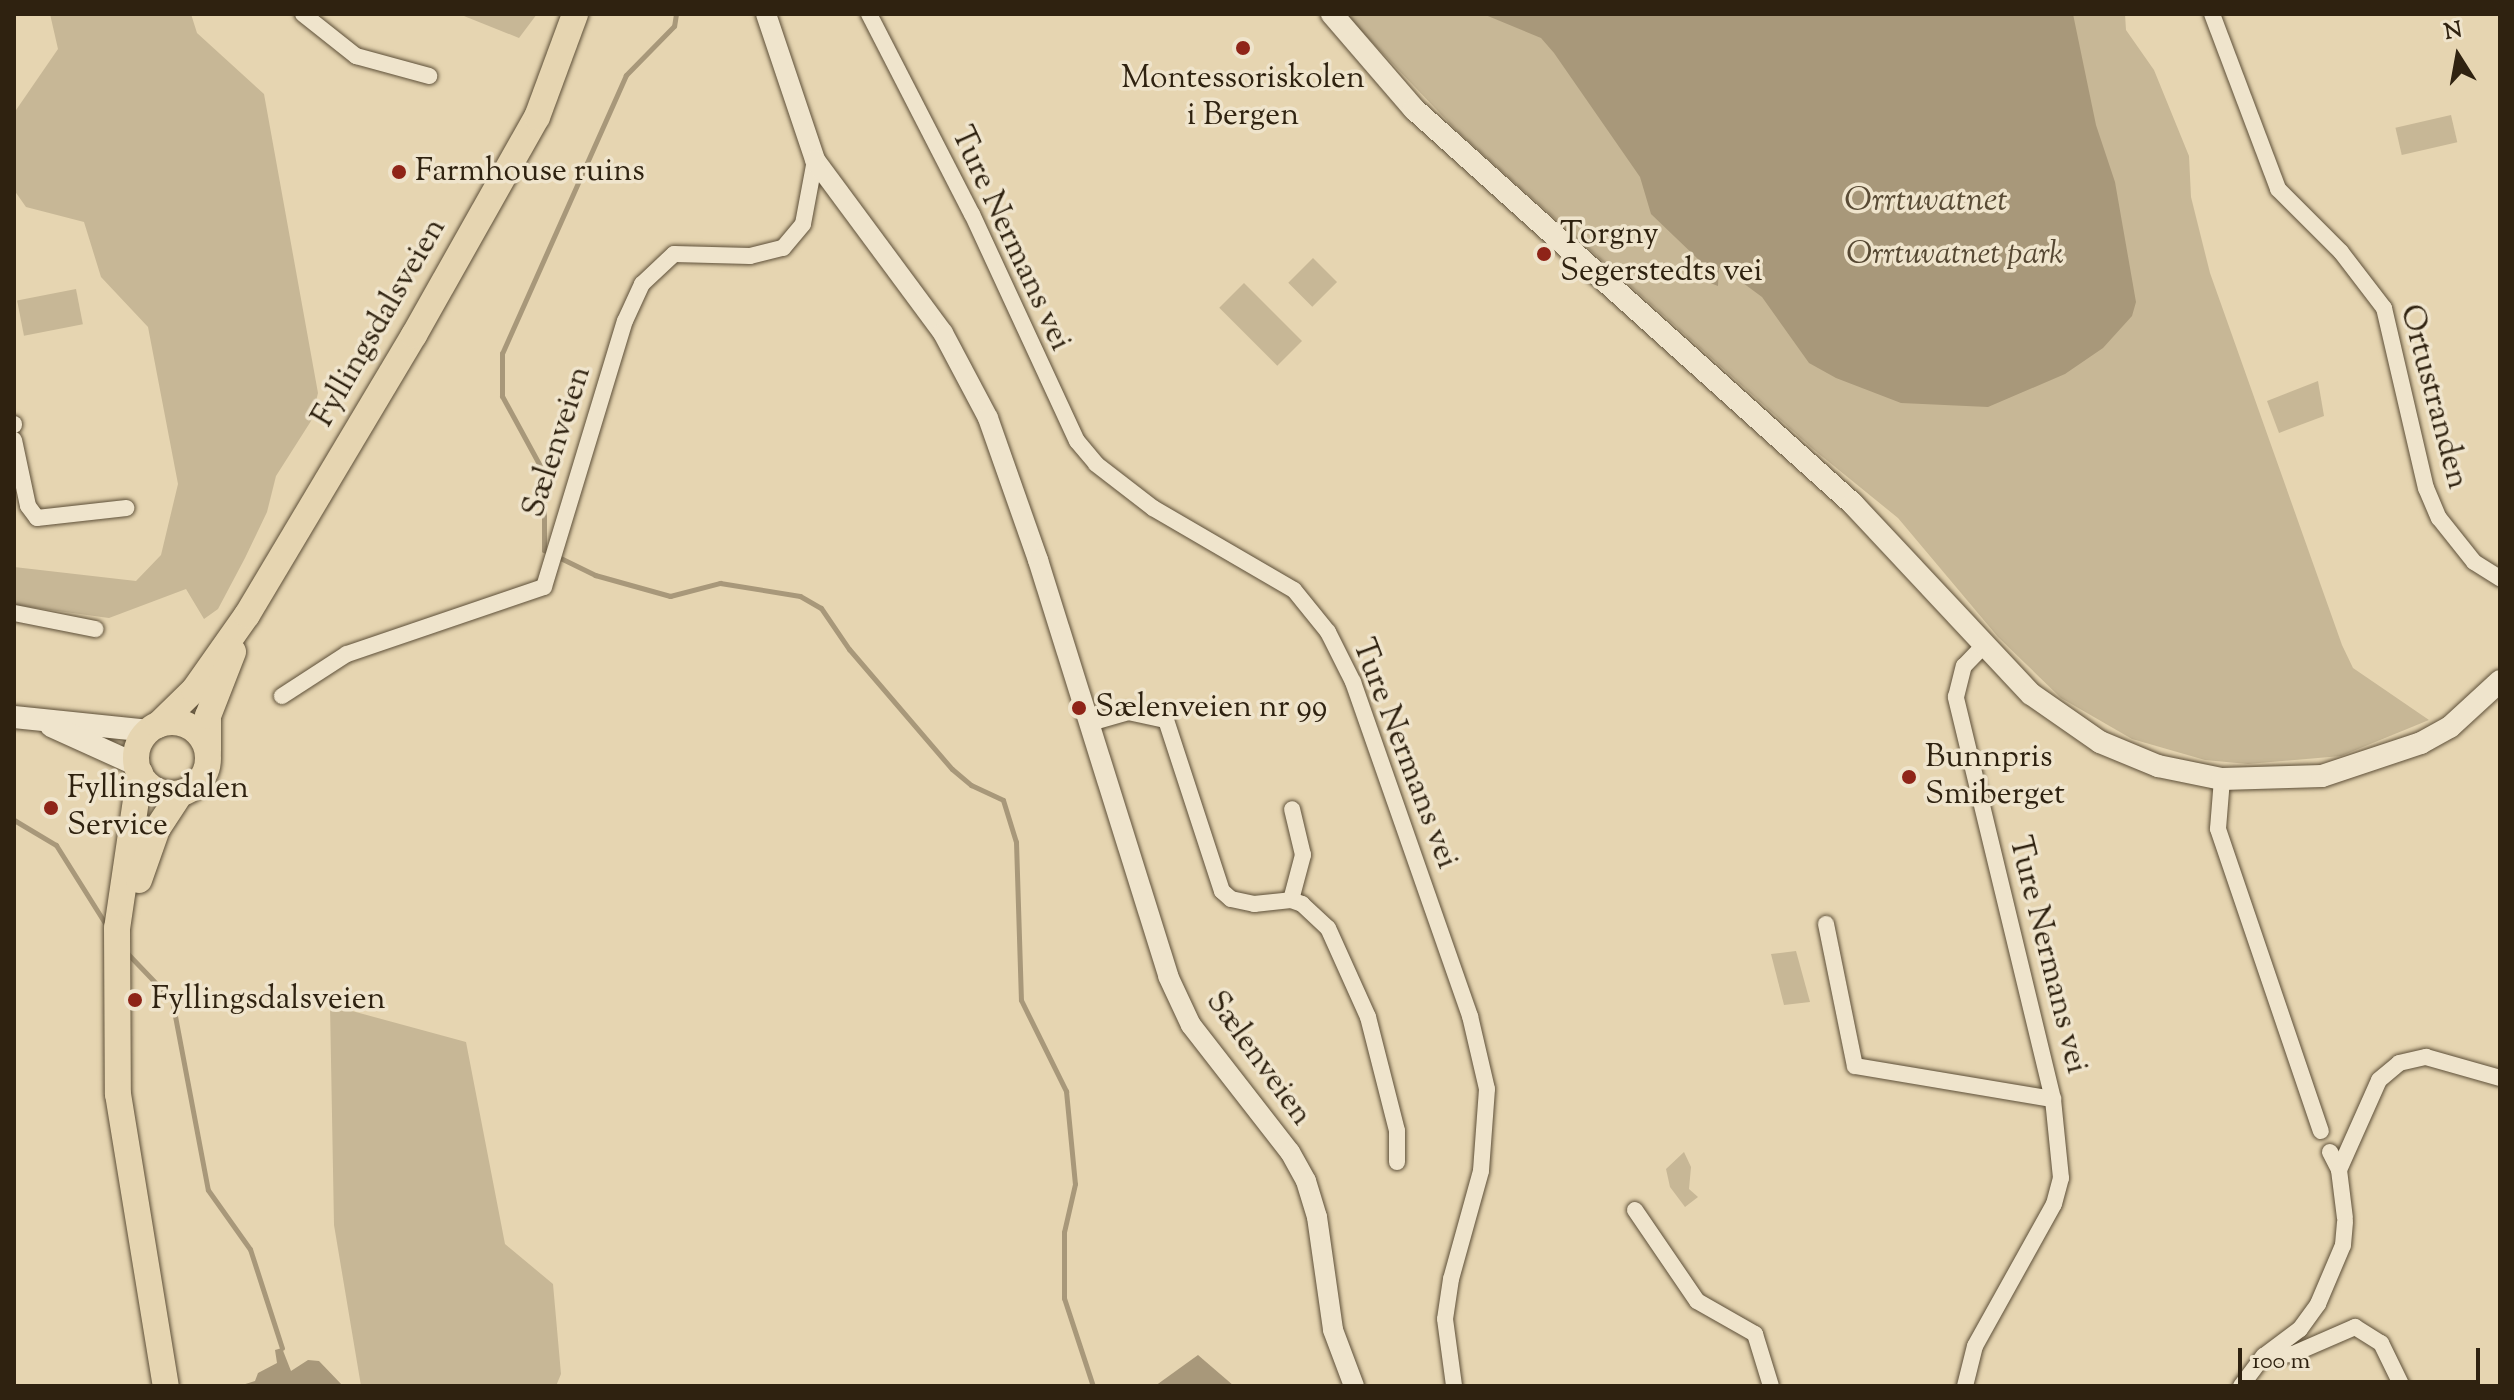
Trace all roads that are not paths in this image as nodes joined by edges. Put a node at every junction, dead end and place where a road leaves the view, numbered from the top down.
1 (303, 14) edge
2 (575, 14) edge
3 (766, 14) edge
4 (869, 14) edge
5 (1332, 14) edge
6 (2212, 14) edge
7 (429, 76) dead end
8 (815, 160) junction
9 (14, 440) edge
10 (126, 508) dead end
11 (2500, 578) edge
12 (14, 613) edge
13 (247, 615) junction
14 (95, 629) dead end
15 (1984, 645) junction
16 (2500, 681) edge
17 (282, 696) dead end
18 (14, 717) edge
19 (39, 721) junction
20 (1090, 723) junction
21 (154, 728) junction
22 (208, 751) junction
23 (138, 769) junction
24 (2222, 779) junction
25 (180, 794) junction
26 (1292, 809) dead end
27 (1291, 900) junction
28 (1826, 924) dead end
29 (117, 977) junction
30 (2500, 1078) edge
31 (2053, 1099) junction
32 (2321, 1131) dead end
33 (2330, 1152) dead end
34 (1397, 1162) dead end
35 (2339, 1170) junction
36 (1635, 1210) dead end
37 (2264, 1356) junction
38 (166, 1386) edge
39 (1354, 1386) edge
40 (1454, 1386) edge
41 (1771, 1386) edge
42 (1965, 1386) edge
43 (2241, 1386) edge
44 (2402, 1386) edge

1 - 7 street
2 - 13 main road, Fyllingsdalsveien
3 - 8 street, Sælenveien
4 - 40 street, Ture Nermans vei
5 - 15 main road
6 - 11 street, Ortustranden
8 - 17 street, Sælenveien
8 - 20 street, Sælenveien
9 - 10 street
12 - 14 street
13 - 21 main road, Fyllingsdalsveien
13 - 22 main road, Fyllingsdalsveien
15 - 24 main road
15 - 31 street, Ture Nermans vei
16 - 24 main road
18 - 19 main road
19 - 21 main road
19 - 23 main road
20 - 27 street
20 - 39 street, Sælenveien
21 - 22 main road
21 - 23 main road
22 - 25 main road
23 - 25 main road
23 - 29 main road
24 - 32 street
25 - 29 main road
26 - 27 street
27 - 34 street
28 - 31 street, Ture Nermans vei
29 - 38 main road
30 - 35 street
31 - 42 street, Ture Nermans vei
33 - 35 street
35 - 37 street
36 - 41 street
37 - 43 street
37 - 44 street

